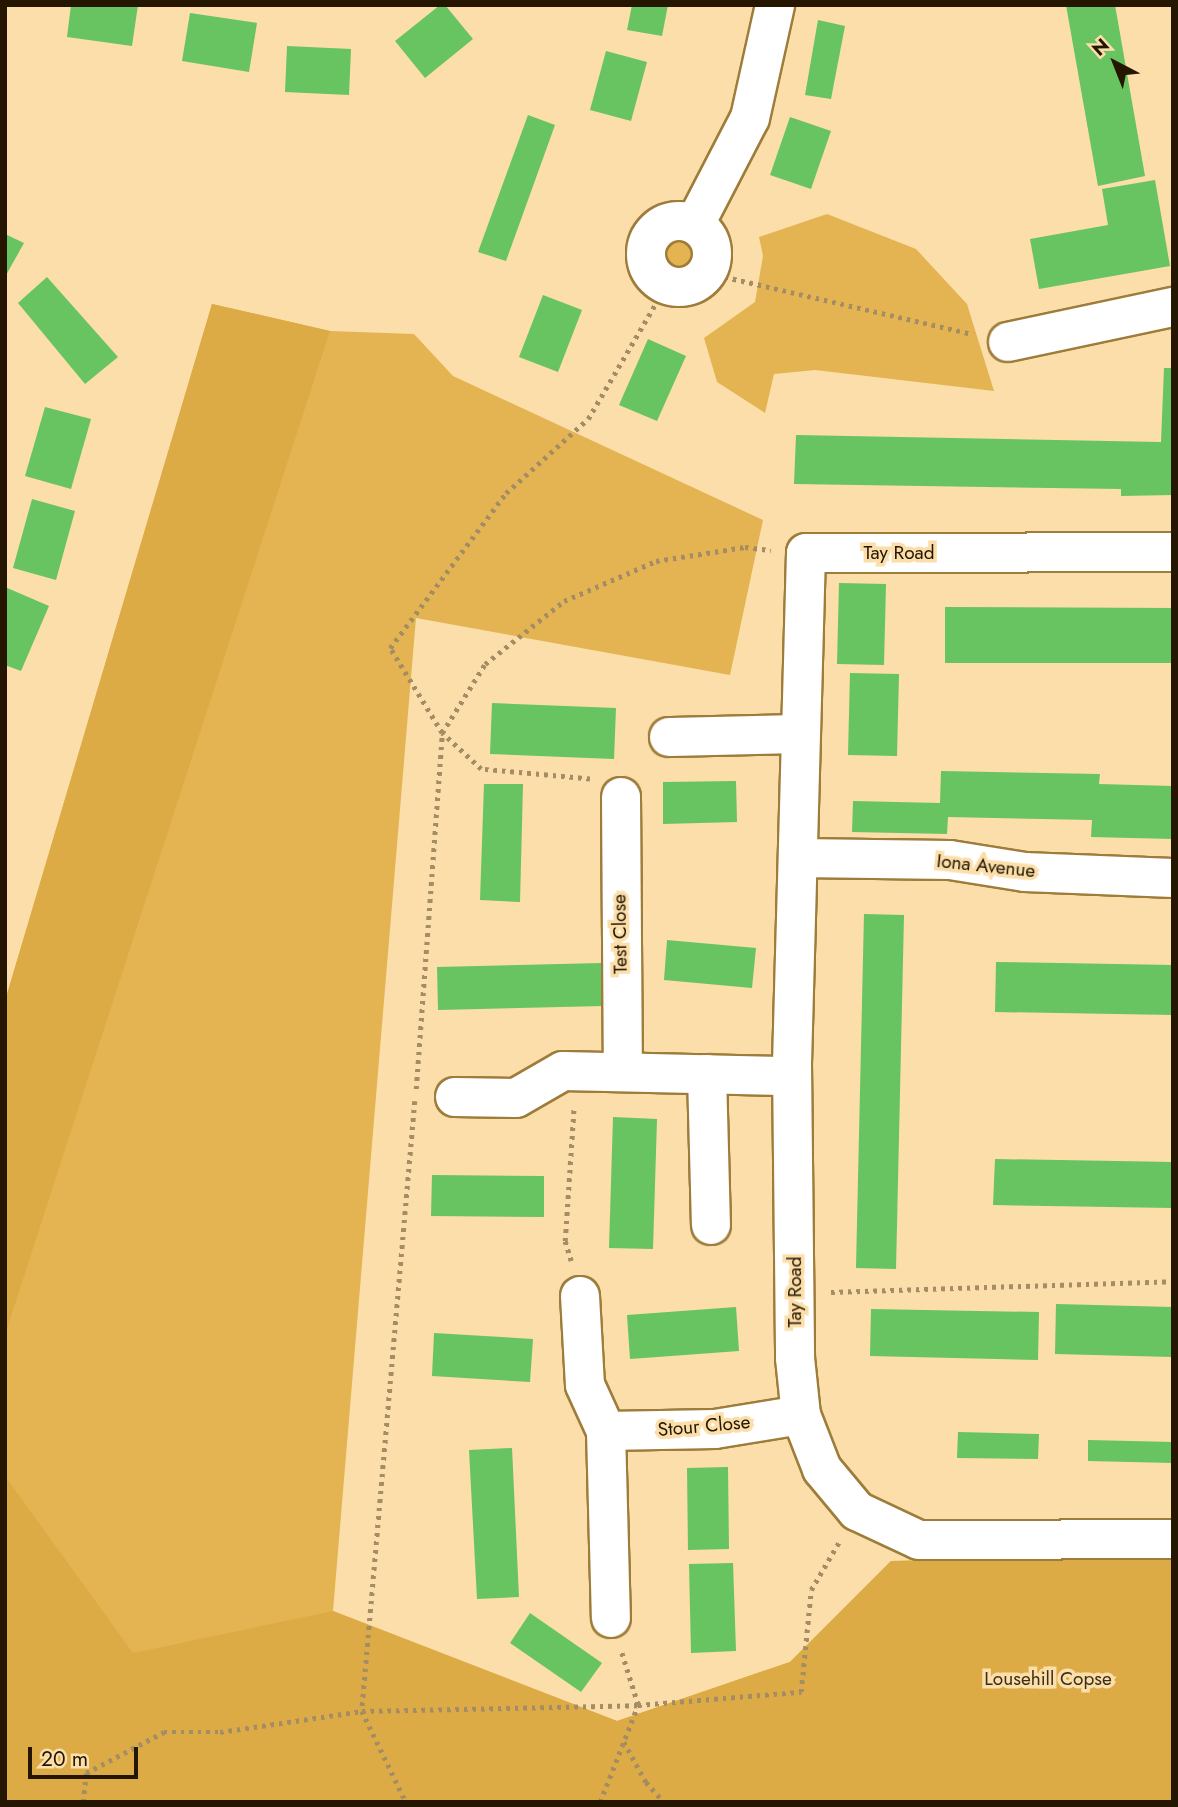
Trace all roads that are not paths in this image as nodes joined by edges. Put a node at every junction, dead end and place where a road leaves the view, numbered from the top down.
1 (775, 5) edge
2 (695, 224) junction
3 (1173, 307) edge
4 (1009, 342) road end
5 (1173, 552) edge
6 (800, 734) junction
7 (669, 737) dead end
8 (621, 797) road end
9 (798, 858) junction
10 (1173, 878) edge
11 (623, 1071) junction
12 (707, 1074) junction
13 (792, 1076) junction
14 (455, 1097) dead end
15 (710, 1225) dead end
16 (580, 1296) road end
17 (801, 1415) junction
18 (606, 1431) junction
19 (1173, 1539) edge
20 (611, 1618) road end

1 - 2 street
2 - 2 street
3 - 4 street
5 - 6 street, Tay Road
6 - 7 street
6 - 9 street, Tay Road
8 - 11 street, Test Close
9 - 10 street, Iona Avenue
9 - 13 street, Tay Road
11 - 12 street
11 - 14 street
12 - 13 street
12 - 15 street
13 - 17 street, Tay Road
16 - 18 street
17 - 18 street, Stour Close
17 - 19 street, Tay Road
18 - 20 street

